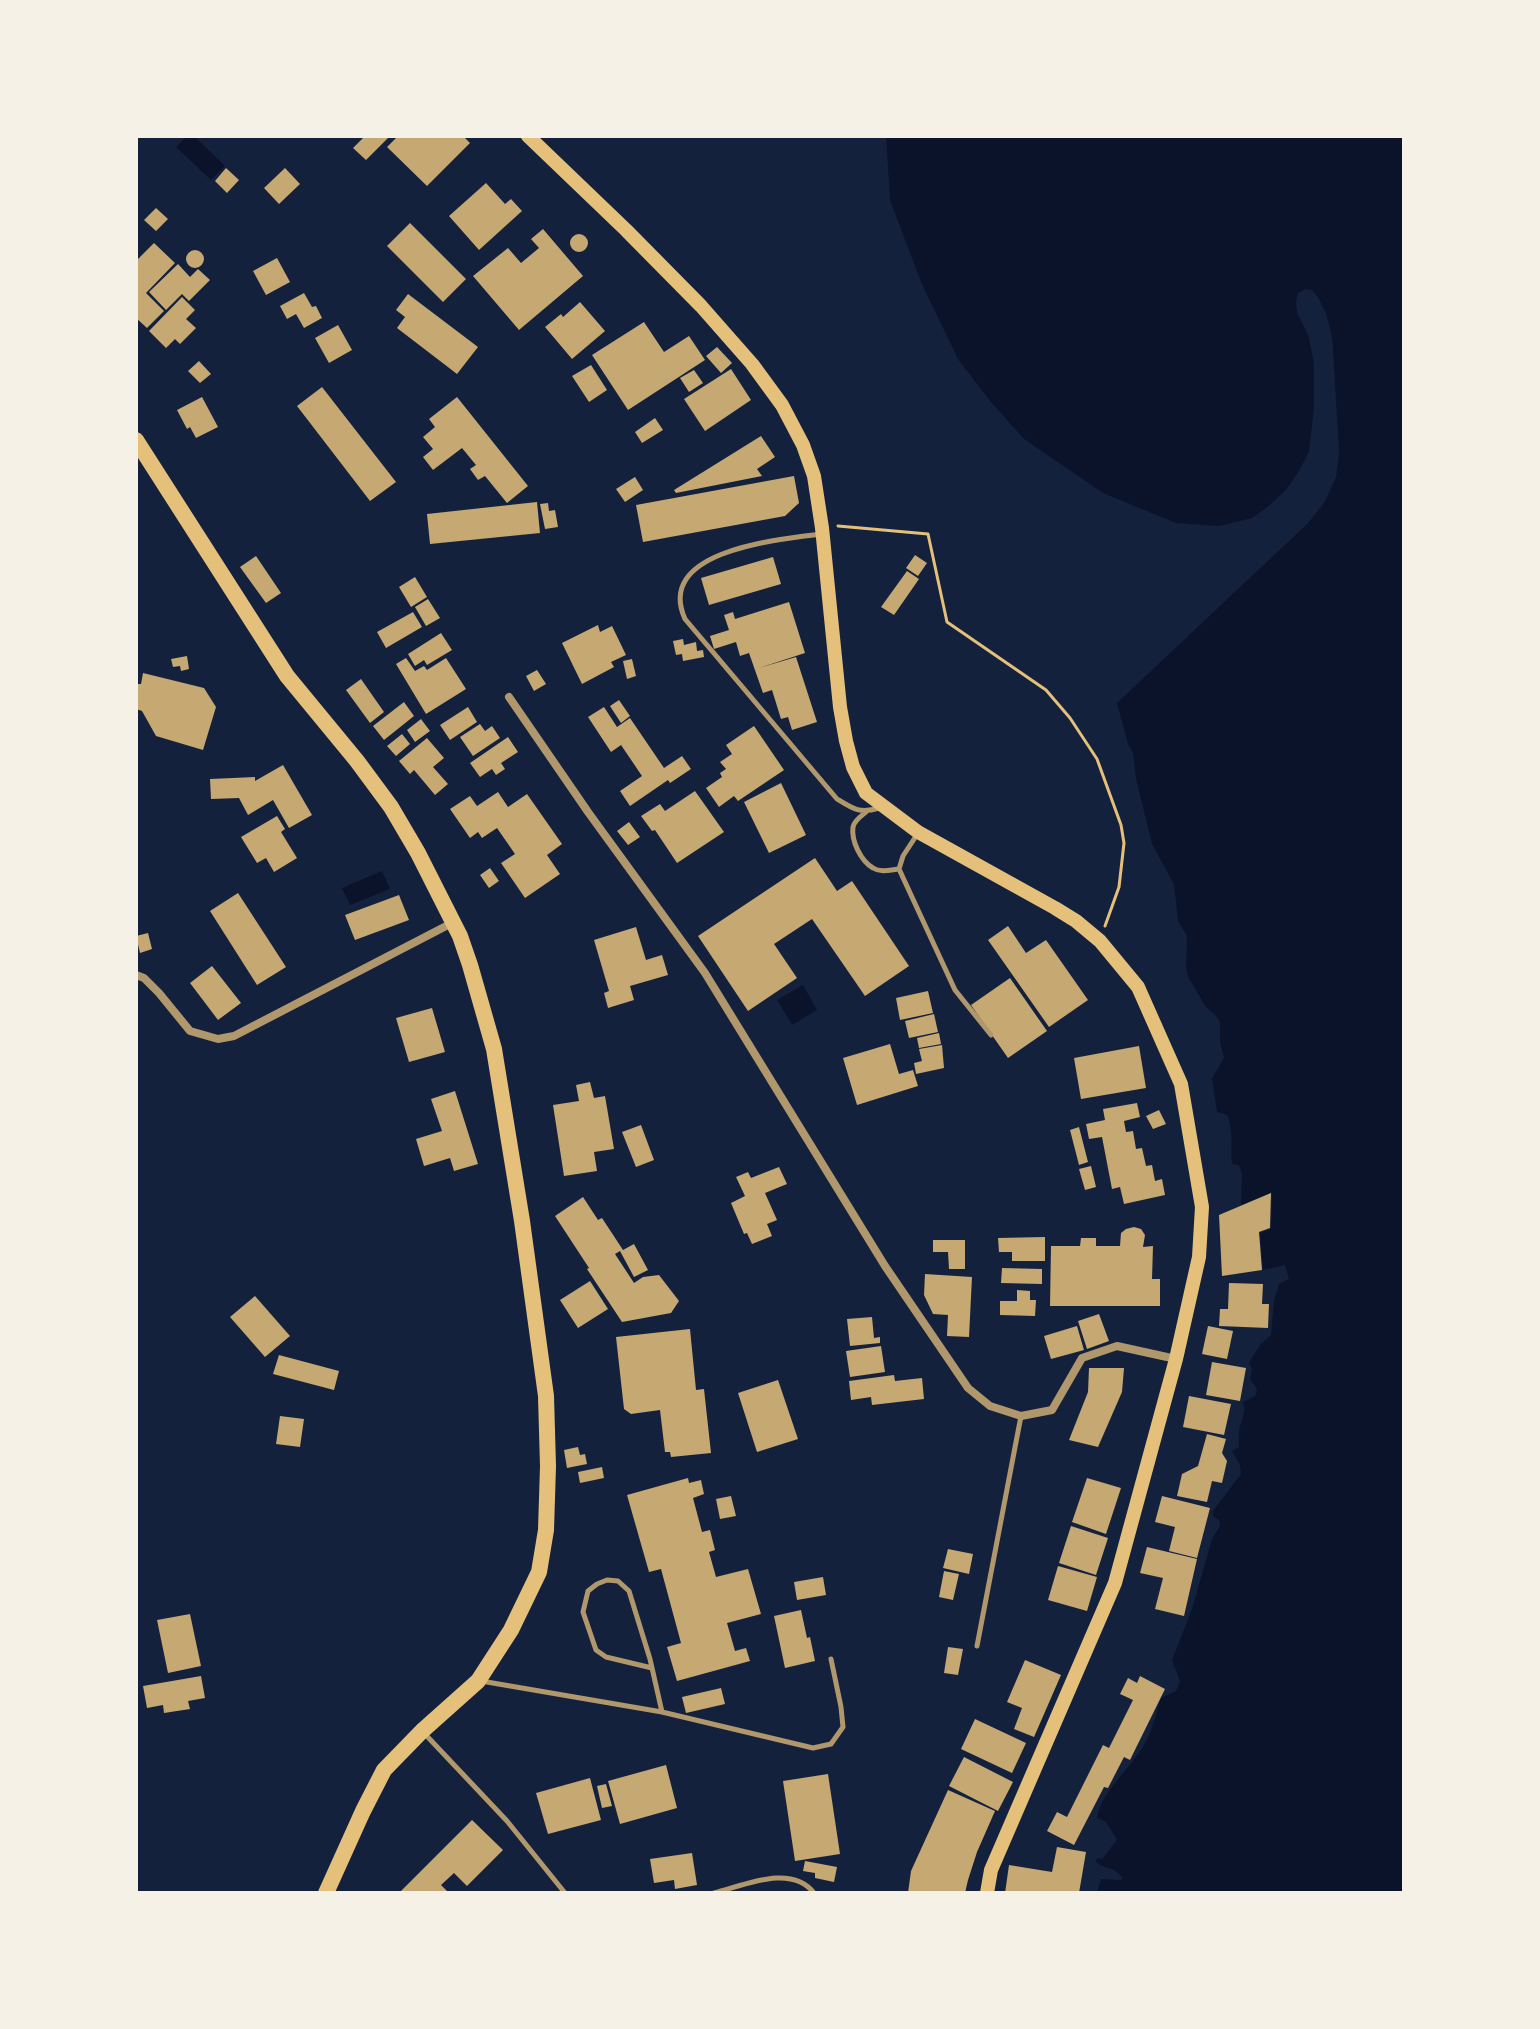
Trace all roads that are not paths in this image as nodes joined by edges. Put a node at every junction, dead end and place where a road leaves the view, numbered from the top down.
1 (528, 136) edge
2 (136, 440) edge
3 (822, 531) junction
4 (509, 697) dead end
5 (883, 807) junction
6 (867, 812) junction
7 (918, 832) junction
8 (899, 869) junction
9 (452, 923) junction
10 (136, 975) edge
11 (991, 1035) dead end
12 (1176, 1359) junction
13 (1021, 1416) junction
14 (977, 1646) dead end
15 (831, 1659) dead end
16 (652, 1668) junction
17 (478, 1681) junction
18 (662, 1712) junction
19 (422, 1731) junction
20 (730, 1891) edge
21 (326, 1893) edge
22 (565, 1893) edge
23 (714, 1893) edge
24 (814, 1893) edge
25 (987, 1893) edge

1 - 3 main road
2 - 9 main road
3 - 5 main road
3 - 6 lane
4 - 13 street
5 - 6 lane
5 - 7 main road
6 - 8 lane
7 - 8 lane
7 - 12 main road
8 - 11 lane
9 - 10 street
9 - 17 main road
12 - 13 street
12 - 25 main road
13 - 14 lane
15 - 18 lane
16 - 16 lane
16 - 18 lane
17 - 18 lane
17 - 19 main road
19 - 21 main road
19 - 22 lane
20 - 23 lane
20 - 24 lane

